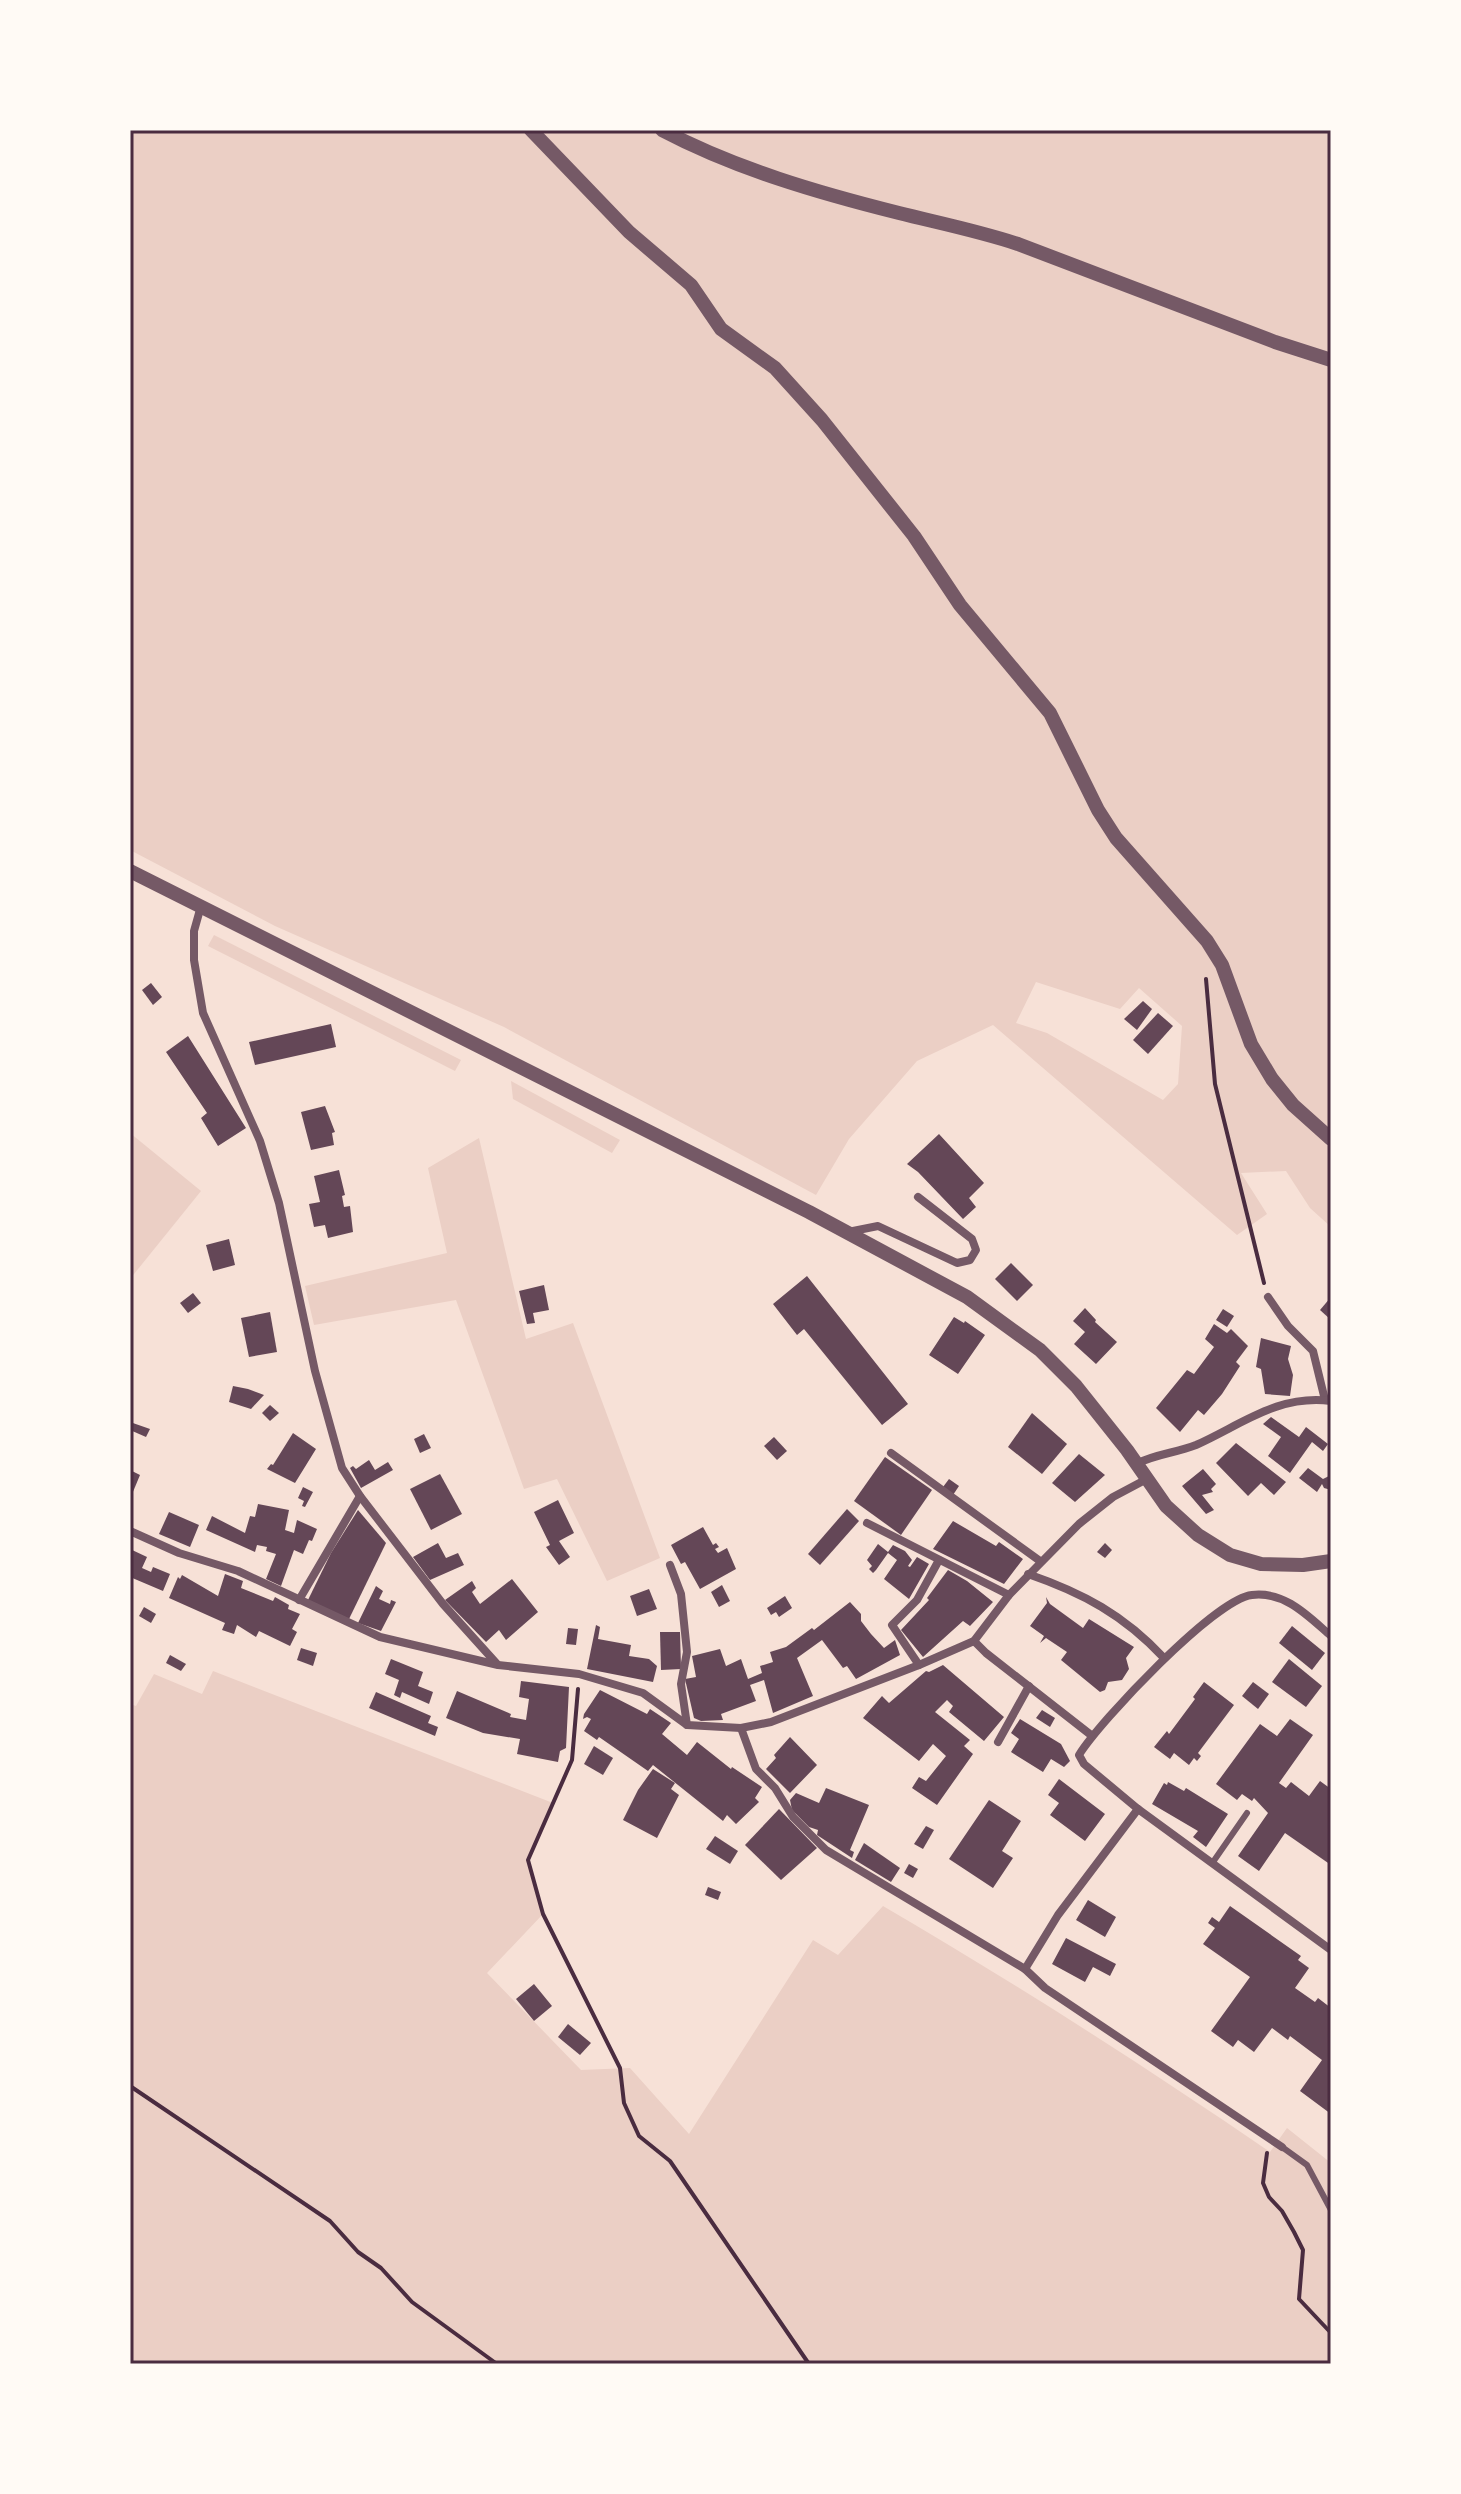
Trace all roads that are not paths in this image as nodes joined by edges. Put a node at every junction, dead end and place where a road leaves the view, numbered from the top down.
1 (531, 130) edge
2 (662, 130) edge
3 (1331, 360) edge
4 (130, 871) edge
5 (201, 906) junction
6 (1331, 1139) edge
7 (918, 1197) dead end
8 (848, 1232) junction
9 (1268, 1297) road end
10 (1328, 1401) edge
11 (891, 1453) dead end
12 (1136, 1464) junction
13 (1145, 1480) junction
14 (360, 1496) junction
15 (867, 1523) dead end
16 (130, 1531) edge
17 (939, 1560) junction
18 (1040, 1561) junction
19 (1331, 1561) edge
20 (670, 1565) dead end
21 (1028, 1574) junction
22 (1009, 1595) junction
23 (299, 1600) junction
24 (1331, 1636) edge
25 (974, 1641) junction
26 (1164, 1658) junction
27 (498, 1665) junction
28 (919, 1665) junction
29 (1029, 1686) junction
30 (687, 1725) junction
31 (741, 1728) junction
32 (1091, 1735) junction
33 (998, 1742) dead end
34 (1138, 1809) junction
35 (1247, 1813) dead end
36 (1213, 1862) junction
37 (1331, 1950) edge
38 (1025, 1969) junction
39 (1282, 2147) joint
40 (1331, 2210) edge

1 - 6 street
2 - 3 street
4 - 5 street
5 - 8 street
5 - 14 street
7 - 8 street
8 - 12 street
9 - 10 street
10 - 12 street
11 - 18 street
12 - 13 street
13 - 18 street
13 - 19 street
14 - 23 street
14 - 27 street
15 - 17 street
16 - 23 street
17 - 22 street
17 - 28 street
18 - 21 street
20 - 30 street
21 - 22 street
21 - 26 street
22 - 25 street
23 - 27 street
24 - 26 street
25 - 28 street
25 - 29 street
26 - 32 street
27 - 30 street
28 - 31 street
29 - 32 street
29 - 33 street
30 - 31 street
31 - 38 street
32 - 34 street
34 - 36 street
34 - 38 street
35 - 36 lane
36 - 37 street
38 - 39 street
39 - 40 lane

